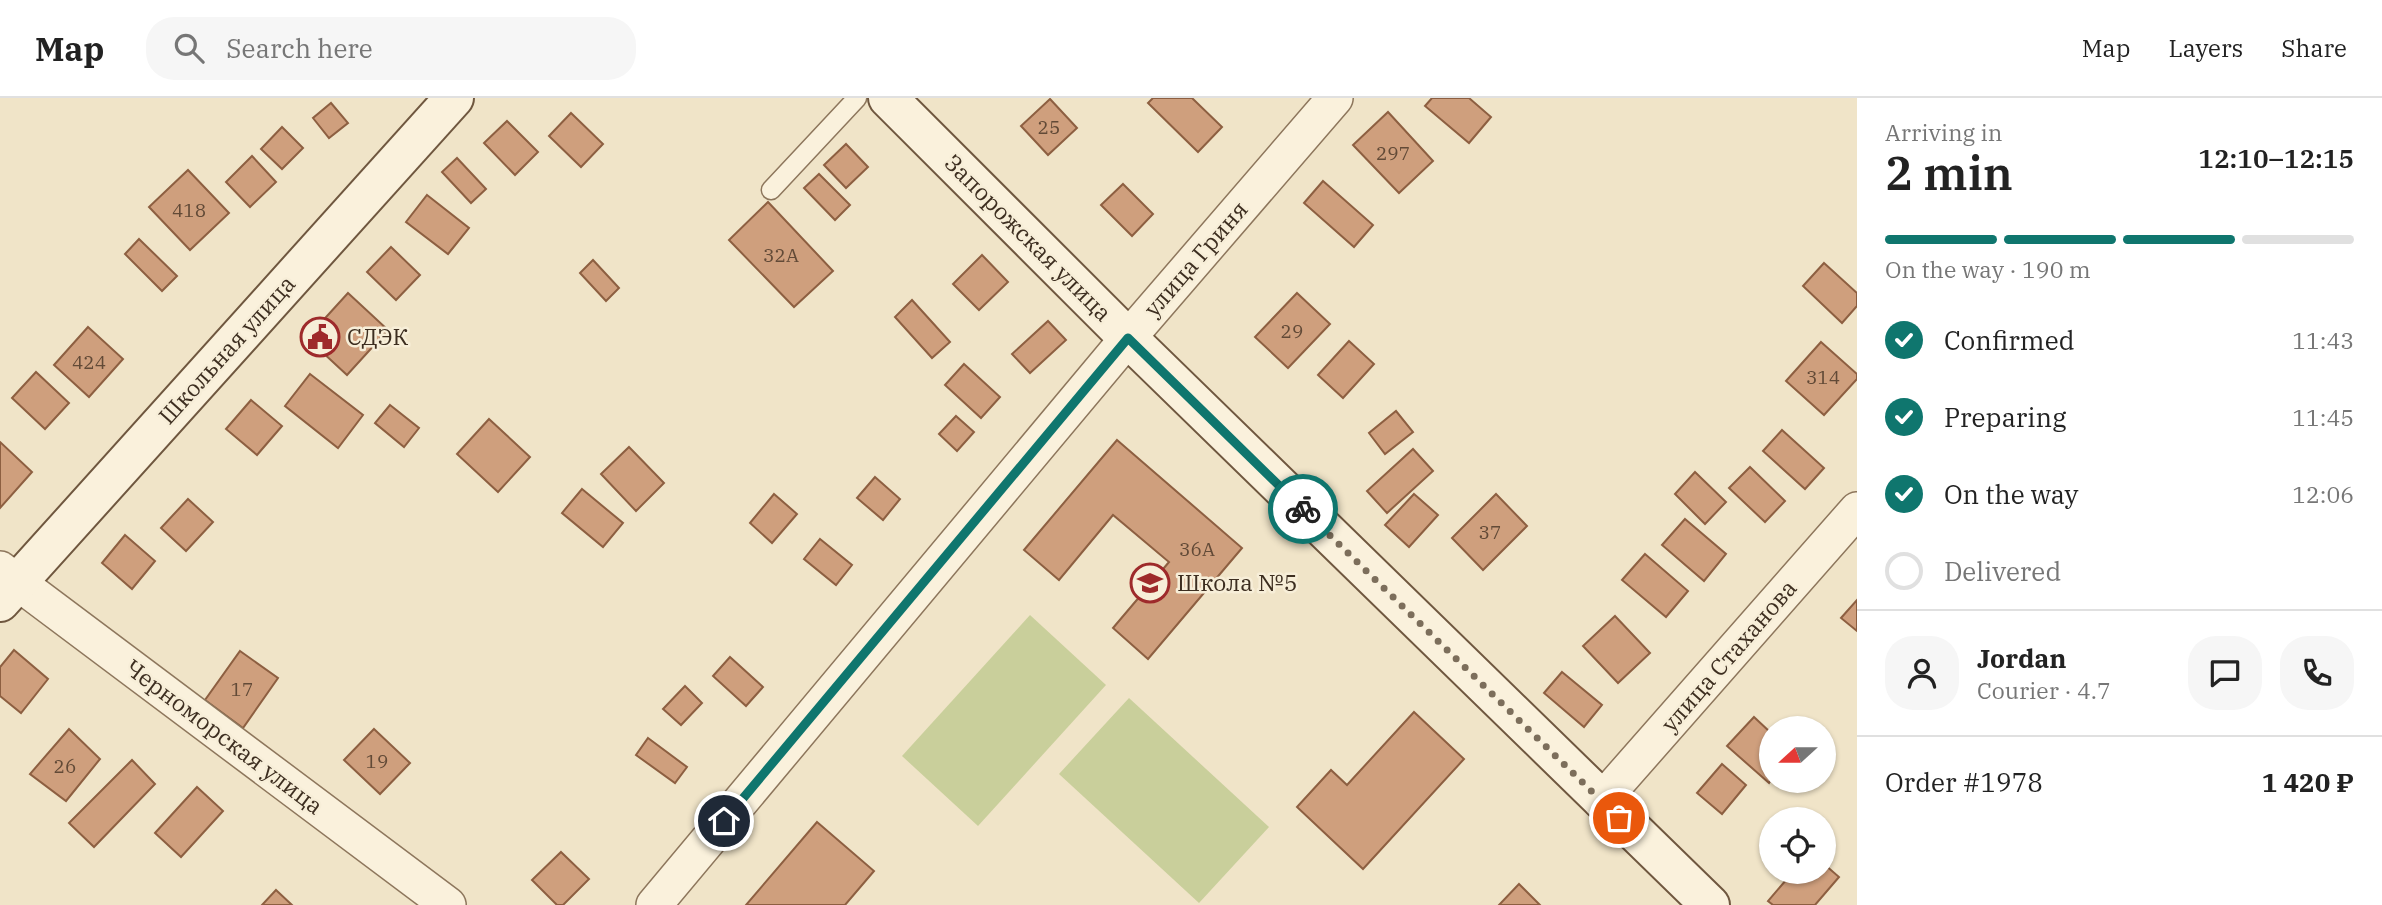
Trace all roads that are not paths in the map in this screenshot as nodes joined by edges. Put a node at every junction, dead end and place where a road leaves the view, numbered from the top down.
1 (454, 98) edge
2 (857, 98) edge
3 (888, 98) edge
4 (1335, 98) edge
5 (771, 190) dead end
6 (1128, 338) junction
7 (1857, 510) edge
8 (6, 584) edge
9 (1601, 801) junction
10 (448, 905) edge
11 (654, 905) edge
12 (1710, 905) edge

1 - 8 street, Школьная улица
2 - 5 lane
3 - 6 street, Запорожская улица
4 - 6 street, улица Гриня
6 - 9 street, Запорожская улица
6 - 11 street, улица Гриня
7 - 9 street, улица Стаханова
8 - 10 street, Черноморская улица
9 - 12 street, Запорожская улица

